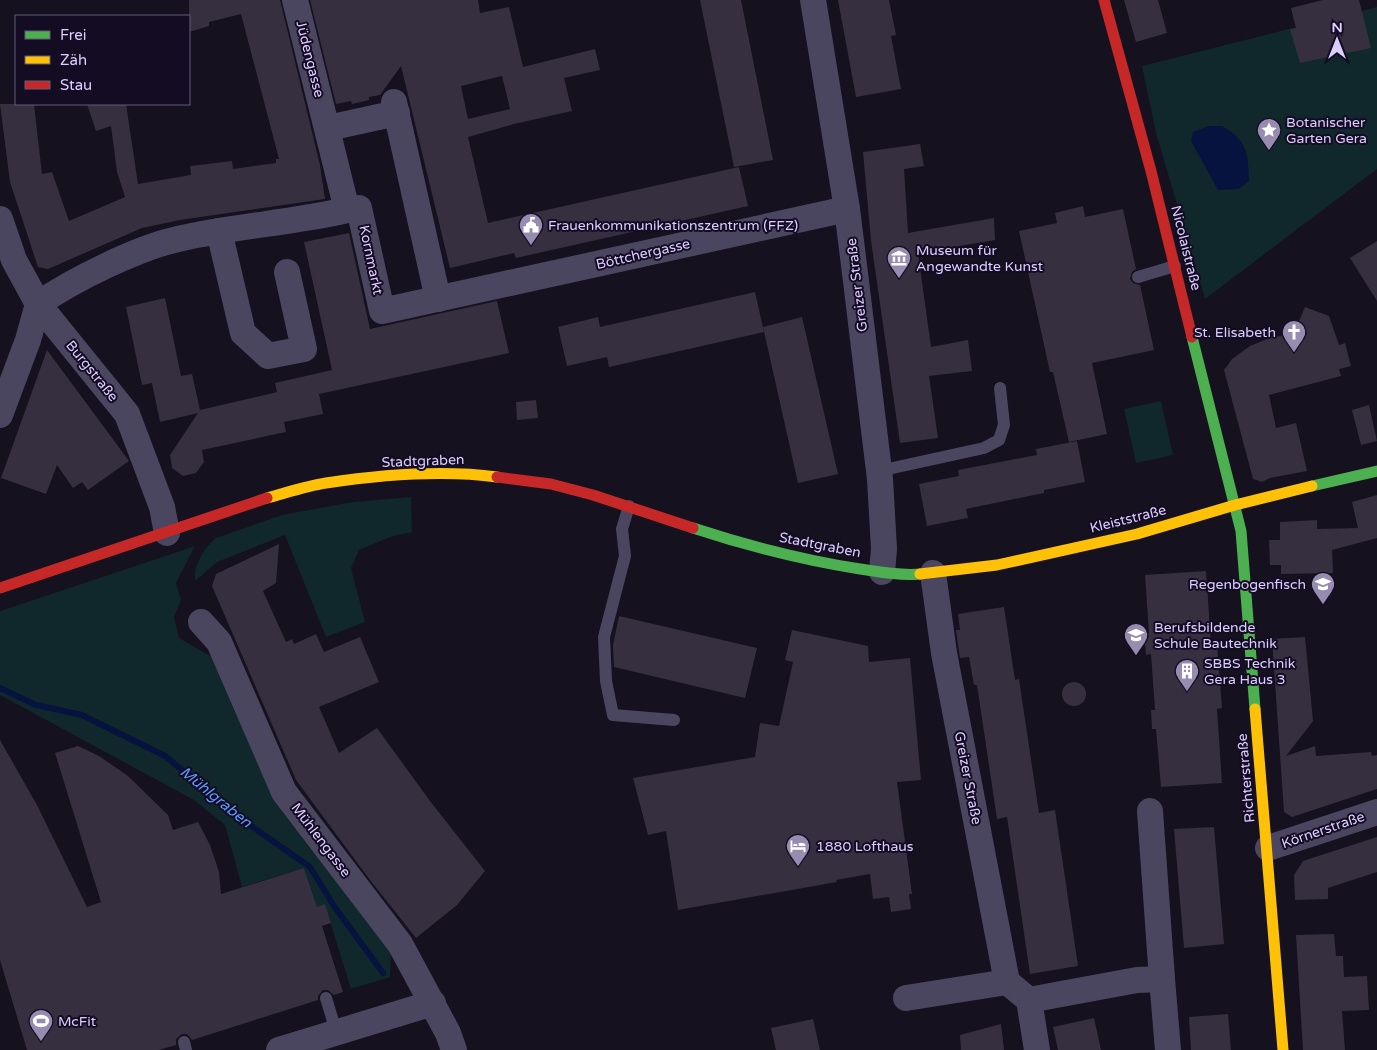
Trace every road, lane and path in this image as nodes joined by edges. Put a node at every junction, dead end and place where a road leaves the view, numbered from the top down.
1 (295, 0) edge
2 (814, 0) edge
3 (1104, 0) edge
4 (327, 123) junction
5 (847, 209) junction
6 (347, 210) junction
7 (0, 218) edge
8 (220, 231) junction
9 (1175, 266) junction
10 (287, 272) dead end
11 (1138, 277) dead end
12 (438, 299) junction
13 (38, 304) junction
14 (1000, 388) dead end
15 (0, 415) edge
16 (879, 471) junction
17 (1377, 471) edge
18 (1235, 505) junction
19 (629, 506) junction
20 (166, 533) junction
21 (882, 572) junction
22 (933, 573) junction
23 (0, 588) edge
24 (201, 622) dead end
25 (674, 720) dead end
26 (1150, 810) dead end
27 (1377, 812) edge
28 (1268, 848) junction
29 (1162, 979) junction
30 (1007, 982) junction
31 (326, 998) dead end
32 (906, 998) dead end
33 (1029, 1000) junction
34 (433, 1003) junction
35 (336, 1031) junction
36 (280, 1050) edge
37 (454, 1050) edge
38 (1037, 1050) edge
39 (1168, 1050) edge
40 (1283, 1050) edge

1 - 4 street, Jüdengasse
2 - 5 street, Greizer Straße
3 - 9 main road, Nicolaistraße
4 - 6 street, Kornmarkt
4 - 12 street
5 - 12 street, Böttchergasse
5 - 16 street, Greizer Straße
6 - 8 street
6 - 12 street, Kornmarkt
7 - 13 street, Burgstraße
8 - 10 street
8 - 13 street
9 - 11 lane
9 - 18 main road, Nicolaistraße
13 - 15 street
13 - 20 street, Burgstraße
14 - 16 lane
16 - 21 street, Greizer Straße
17 - 18 main road, Kleiststraße
18 - 22 main road, Kleiststraße
18 - 28 main road, Richterstraße
19 - 20 main road, Stadtgraben
19 - 21 main road, Stadtgraben
19 - 25 lane
20 - 23 main road, Stadtgraben
21 - 22 main road, Kleiststraße
22 - 30 street, Greizer Straße
24 - 34 street, Mühlengasse
26 - 29 street
27 - 28 street, Körnerstraße
28 - 40 main road, Richterstraße
29 - 33 street
29 - 39 street
30 - 32 street
30 - 33 street
31 - 35 lane
33 - 38 street
34 - 35 street
34 - 37 street, Mühlengasse
35 - 36 street

